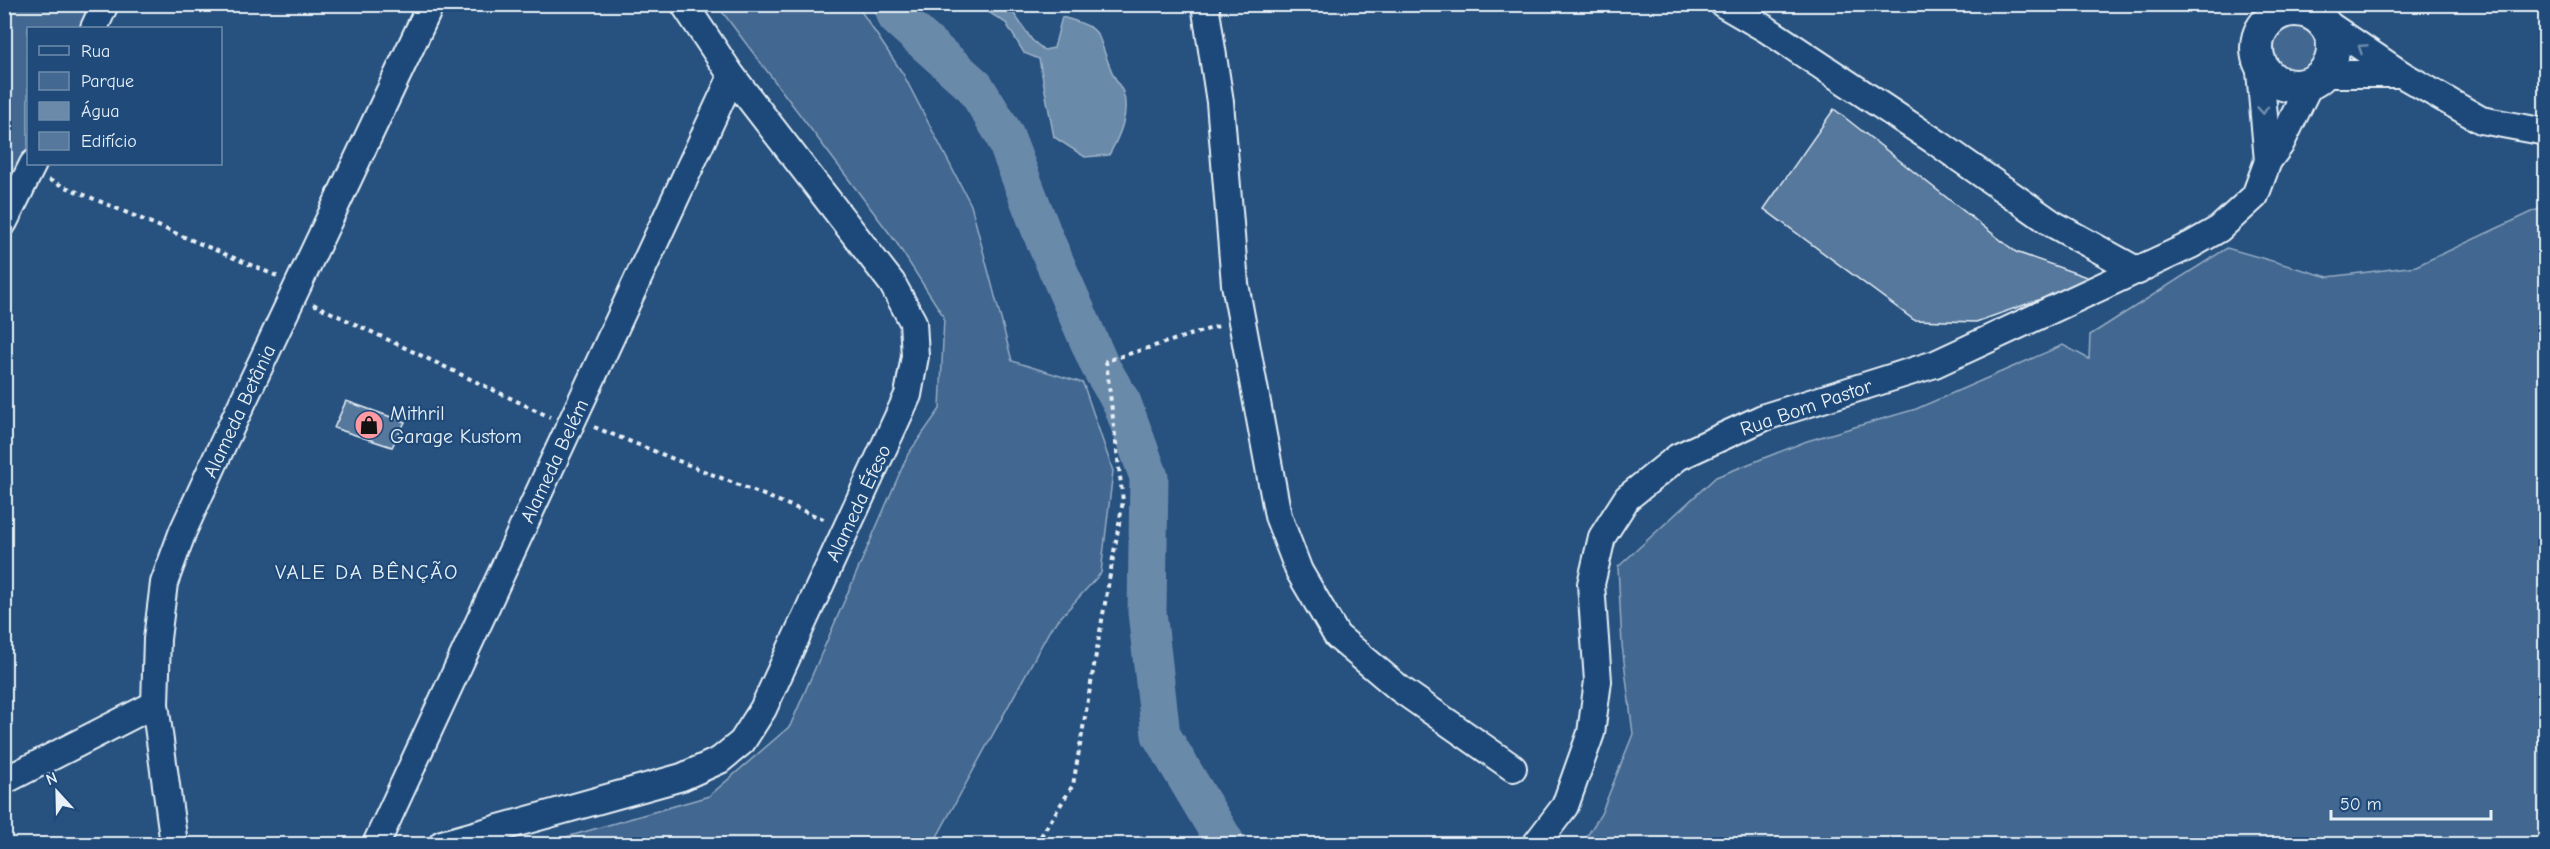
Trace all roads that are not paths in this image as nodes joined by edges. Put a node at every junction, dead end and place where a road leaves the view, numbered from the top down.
1 (105, 4) edge
2 (431, 4) edge
3 (684, 4) edge
4 (1205, 4) edge
5 (1723, 4) edge
6 (2307, 12) edge
7 (94, 27) edge
8 (2258, 33) edge
9 (2401, 74) junction
10 (732, 76) junction
11 (2316, 78) junction
12 (2546, 132) edge
13 (2268, 160) junction
14 (31, 167) edge
15 (4, 222) edge
16 (2138, 271) junction
17 (155, 704) junction
18 (1513, 768) dead end
19 (4, 782) edge
20 (174, 844) edge
21 (376, 844) edge
22 (442, 844) edge
23 (1536, 844) edge

1 - 7 street
2 - 17 street, Alameda Betânia
3 - 10 street, Alameda Éfeso
4 - 18 street
5 - 16 street
6 - 8 street
9 -> 6 street
6 - 11 street
8 - 11 street
8 -> 13 street, Rua Bom Pastor
9 - 11 street
9 - 12 street
10 - 21 street, Alameda Belém
10 - 22 street, Alameda Éfeso
11 - 13 street, Rua Bom Pastor
13 - 16 street, Rua Bom Pastor
14 - 15 street
16 - 23 street, Rua Bom Pastor
17 - 19 street
17 - 20 street, Alameda Betânia

